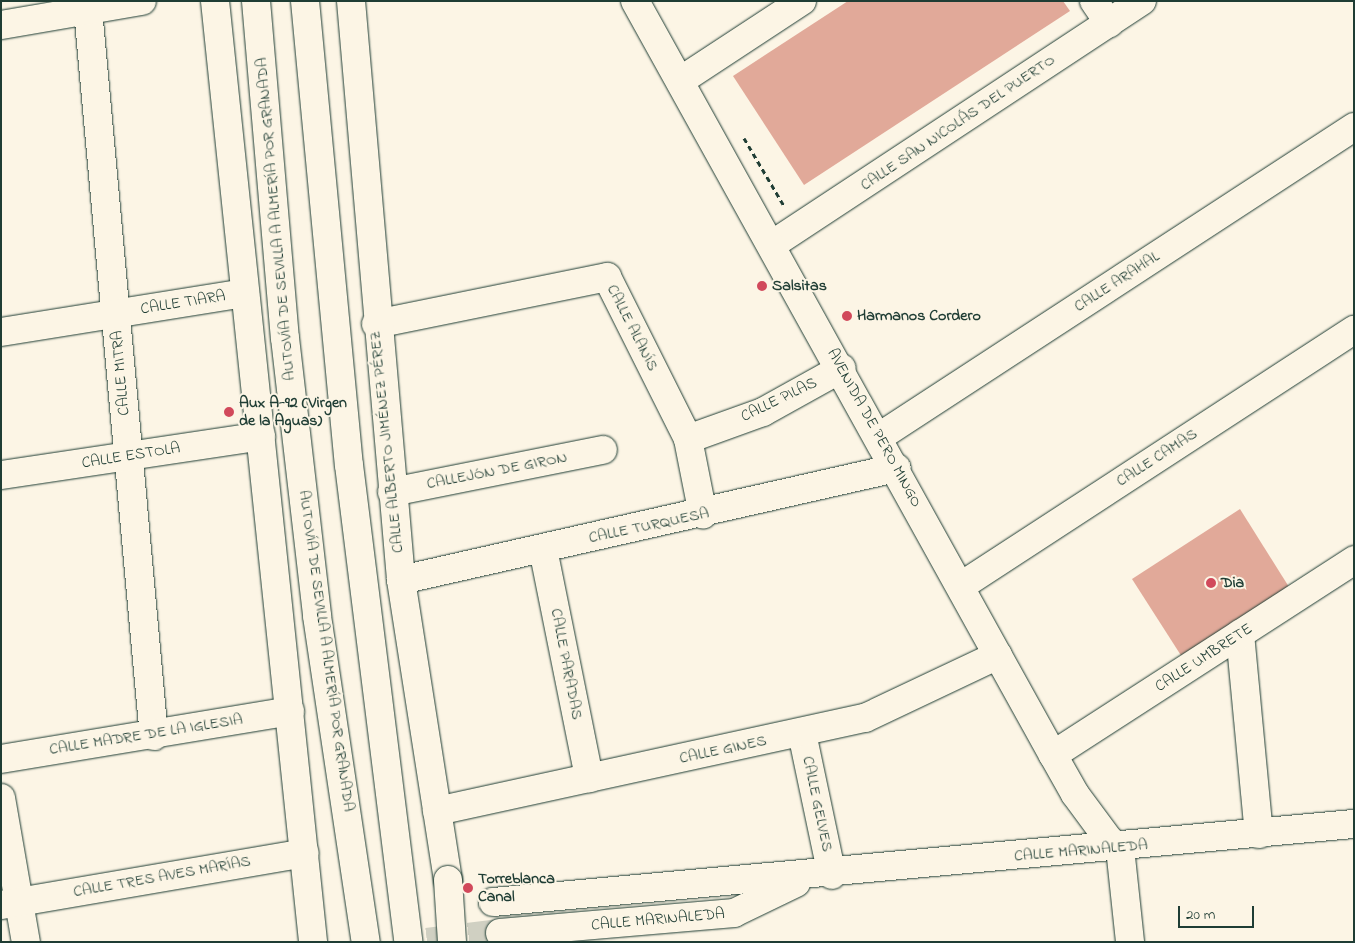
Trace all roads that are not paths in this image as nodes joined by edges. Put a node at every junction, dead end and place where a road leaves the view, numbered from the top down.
1 (142, 1) edge
2 (215, 1) edge
3 (256, 1) edge
4 (305, 1) edge
5 (351, 1) edge
6 (635, 1) edge
7 (802, 1) edge
8 (1142, 1) edge
9 (88, 10) junction
10 (1102, 12) edge
11 (1, 25) edge
12 (680, 81) junction
13 (1354, 127) edge
14 (773, 244) junction
15 (245, 293) junction
16 (116, 314) junction
17 (376, 324) junction
18 (1354, 330) edge
19 (1, 332) edge
20 (842, 368) junction
21 (261, 436) junction
22 (879, 437) junction
23 (688, 439) junction
24 (603, 450) dead end
25 (128, 456) junction
26 (896, 468) junction
27 (1, 475) edge
28 (392, 492) junction
29 (703, 515) junction
30 (543, 549) junction
31 (1354, 560) edge
32 (401, 580) junction
33 (960, 586) junction
34 (1240, 634) junction
35 (998, 655) junction
36 (290, 711) junction
37 (802, 734) junction
38 (154, 736) junction
39 (1052, 755) junction
40 (1, 758) edge
41 (589, 778) junction
42 (1, 798) edge
43 (437, 811) junction
44 (1354, 824) edge
45 (1259, 834) junction
46 (1120, 848) junction
47 (305, 853) junction
48 (820, 876) junction
49 (493, 902) dead end
50 (10, 903) edge
51 (500, 933) tunnel mouth
52 (26, 942) edge
53 (313, 942) edge
54 (366, 942) edge
55 (408, 942) edge
56 (452, 942) edge
57 (1130, 942) edge

1 - 9 main road
2 - 15 main road
3 - 54 main road, AUTOVÍA DE SEVILLA A ALMERÍA POR GRANADA
4 - 55 main road
5 - 17 main road, CALLE ALBERTO JIMÉNEZ PÉREZ
6 - 12 main road, AVENIDA DE PERO MINGO
7 - 12 main road
8 - 10 main road, CALLE SAN NICOLÁS DEL PUERTO
9 - 11 main road
9 - 16 main road, CALLE MITRA
10 - 14 main road, CALLE SAN NICOLÁS DEL PUERTO
12 - 14 main road, AVENIDA DE PERO MINGO
13 - 22 main road, CALLE ARAHAL
14 - 20 main road, AVENIDA DE PERO MINGO
15 - 16 main road, CALLE TIARA
15 - 21 main road
16 - 19 main road, CALLE TIARA
16 - 25 main road, CALLE MITRA
17 - 23 main road, CALLE ALANÍS
17 - 28 main road, CALLE ALBERTO JIMÉNEZ PÉREZ
18 - 33 main road, CALLE CAMAS
20 - 22 main road, AVENIDA DE PERO MINGO
20 - 23 main road, CALLE PILAS
21 - 25 main road, CALLE ESTOLA
21 - 36 main road
22 - 26 main road, AVENIDA DE PERO MINGO
23 - 29 main road, CALLE ALANÍS
24 - 28 main road, CALLEJÓN DE GIRON
25 - 27 main road, CALLE ESTOLA
25 - 38 main road, CALLE MITRA
26 - 29 main road, CALLE TURQUESA
26 - 33 main road, AVENIDA DE PERO MINGO
28 - 32 main road, CALLE ALBERTO JIMÉNEZ PÉREZ
29 - 30 main road, CALLE TURQUESA
30 - 32 main road, CALLE TURQUESA
30 - 41 main road, CALLE PARADAS
31 - 34 main road, CALLE UMBRETE
32 - 43 main road, CALLE ALBERTO JIMÉNEZ PÉREZ
33 - 35 main road, AVENIDA DE PERO MINGO
34 - 39 main road, CALLE UMBRETE
34 - 45 main road
35 - 37 main road, CALLE GINES
35 - 39 main road, AVENIDA DE PERO MINGO
36 - 38 main road, CALLE MADRE DE LA IGLESIA
36 - 47 main road
37 - 41 main road, CALLE GINES
37 - 48 main road, CALLE GELVES
38 - 40 main road, CALLE MADRE DE LA IGLESIA
39 - 46 main road, AVENIDA DE PERO MINGO
41 - 43 main road, CALLE GINES
42 - 50 main road
43 - 56 main road, CALLE ALBERTO JIMÉNEZ PÉREZ, bridge
44 - 45 main road, CALLE MARINALEDA
45 - 46 main road, CALLE MARINALEDA
46 - 48 main road, CALLE MARINALEDA
46 - 57 main road
47 - 50 main road, CALLE TRES AVES MARÍAS
47 - 53 main road
48 - 49 main road, CALLE MARINALEDA
48 - 51 main road, CALLE MARINALEDA
50 - 52 main road

